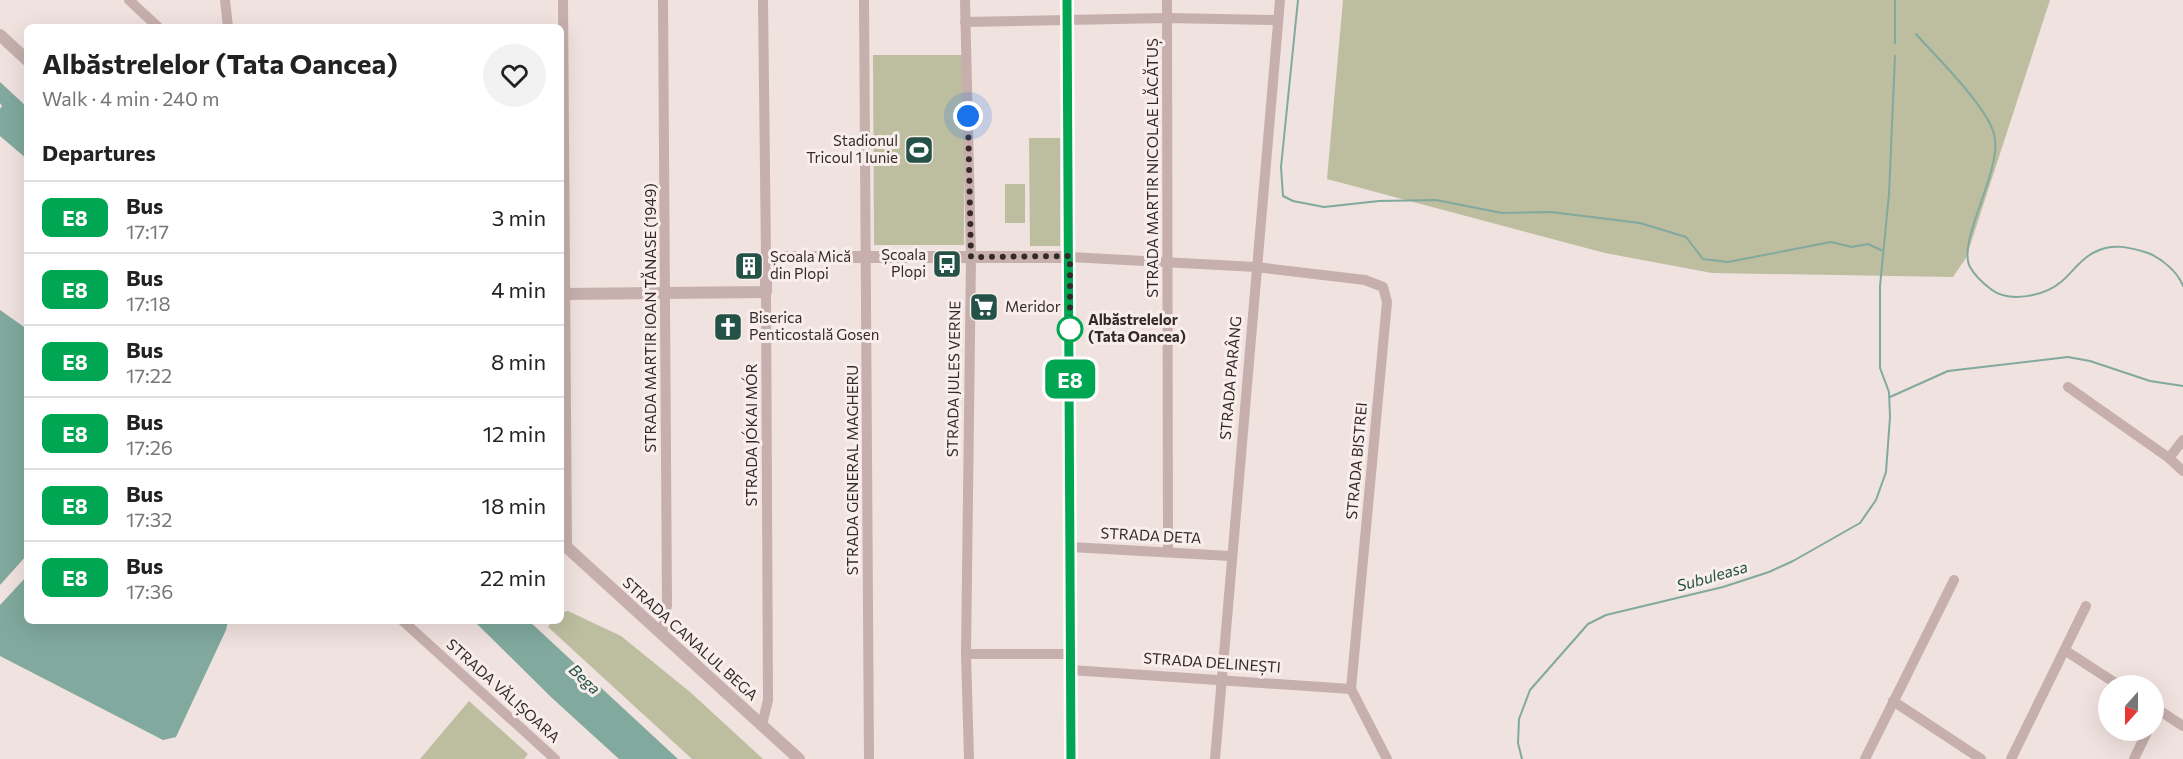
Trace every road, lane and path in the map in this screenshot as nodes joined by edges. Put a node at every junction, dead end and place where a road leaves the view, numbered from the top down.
1 (129, 0) edge
2 (225, 0) edge
3 (563, 0) edge
4 (663, 0) edge
5 (763, 0) edge
6 (864, 0) edge
7 (965, 0) edge
8 (1067, 0) edge
9 (1167, 0) edge
10 (1280, 0) edge
11 (1167, 18) junction
12 (1067, 20) junction
13 (1278, 20) junction
14 (965, 22) junction
15 (155, 24) edge
16 (228, 24) edge
17 (563, 24) edge
18 (0, 35) edge
19 (24, 57) edge
20 (1070, 256) junction
21 (766, 257) junction
22 (867, 257) junction
23 (971, 257) junction
24 (1169, 262) junction
25 (1256, 267) junction
26 (766, 292) junction
27 (666, 293) junction
28 (564, 294) edge
29 (2068, 387) dead end
30 (2183, 440) edge
31 (2169, 458) junction
32 (2183, 471) edge
33 (564, 545) edge
34 (1071, 548) junction
35 (1168, 551) junction
36 (1230, 556) junction
37 (1954, 580) dead end
38 (2086, 606) dead end
39 (406, 624) edge
40 (663, 634) junction
41 (2066, 651) junction
42 (966, 654) junction
43 (1071, 654) junction
44 (1071, 670) junction
45 (2103, 675) edge
46 (1221, 678) junction
47 (1351, 689) junction
48 (1893, 701) junction
49 (2164, 716) edge
50 (762, 725) junction
51 (2183, 726) edge
52 (2143, 741) edge
53 (555, 759) edge
54 (800, 759) edge
55 (869, 759) edge
56 (969, 759) edge
57 (1071, 759) edge
58 (1215, 759) edge
59 (1387, 759) edge
60 (1865, 759) edge
61 (1981, 759) edge
62 (2012, 759) edge
63 (2134, 759) edge

1 - 15 street
2 - 16 street
3 - 17 street
4 - 27 street, STRADA MARTIR IOAN TĂNASE (1949)
5 - 21 street, STRADA JÓKAI MÓR
6 - 22 street, STRADA GENERAL MAGHERU
7 - 14 street, STRADA JULES VERNE
8 - 12 street
9 - 11 street, STRADA MARTIR NICOLAE LĂCĂTUȘ
10 - 13 street, STRADA PARÂNG
11 - 12 street
11 - 13 street
11 - 24 street, STRADA MARTIR NICOLAE LĂCĂTUȘ
12 - 14 street
12 - 20 street
13 - 25 street, STRADA PARÂNG
14 - 23 street, STRADA JULES VERNE
18 - 19 street
20 - 23 street
20 - 24 street
20 - 34 street
21 - 22 street
21 - 26 street, STRADA JÓKAI MÓR
22 - 23 street
22 - 55 street, STRADA GENERAL MAGHERU
23 - 42 street, STRADA JULES VERNE
24 - 25 street
24 - 35 street, STRADA MARTIR NICOLAE LĂCĂTUȘ
25 - 36 street, STRADA PARÂNG
25 - 47 street, STRADA BISTREI
26 - 27 street
26 - 50 street, STRADA JÓKAI MÓR
27 - 28 street
27 - 40 street, STRADA MARTIR IOAN TĂNASE (1949)
28 - 33 street
29 - 31 street
30 - 31 street
31 - 32 street
33 - 40 street, STRADA CANALUL BEGA
34 - 35 street, STRADA DETA
34 - 43 street
35 - 36 street, STRADA DETA
36 - 46 street, STRADA PARÂNG
37 - 48 street
38 - 41 street
39 - 53 street, STRADA VĂLIȘOARA
40 - 50 street, STRADA CANALUL BEGA
41 - 45 street
41 - 62 street
42 - 43 street
42 - 56 street, STRADA JULES VERNE
43 - 44 street
44 - 46 street, STRADA DELINEȘTI
44 - 57 street
46 - 47 street, STRADA DELINEȘTI
46 - 58 street, STRADA PARÂNG
47 - 59 street
48 - 60 street
48 - 61 street
49 - 51 street
50 - 54 street, STRADA CANALUL BEGA
52 - 63 street

